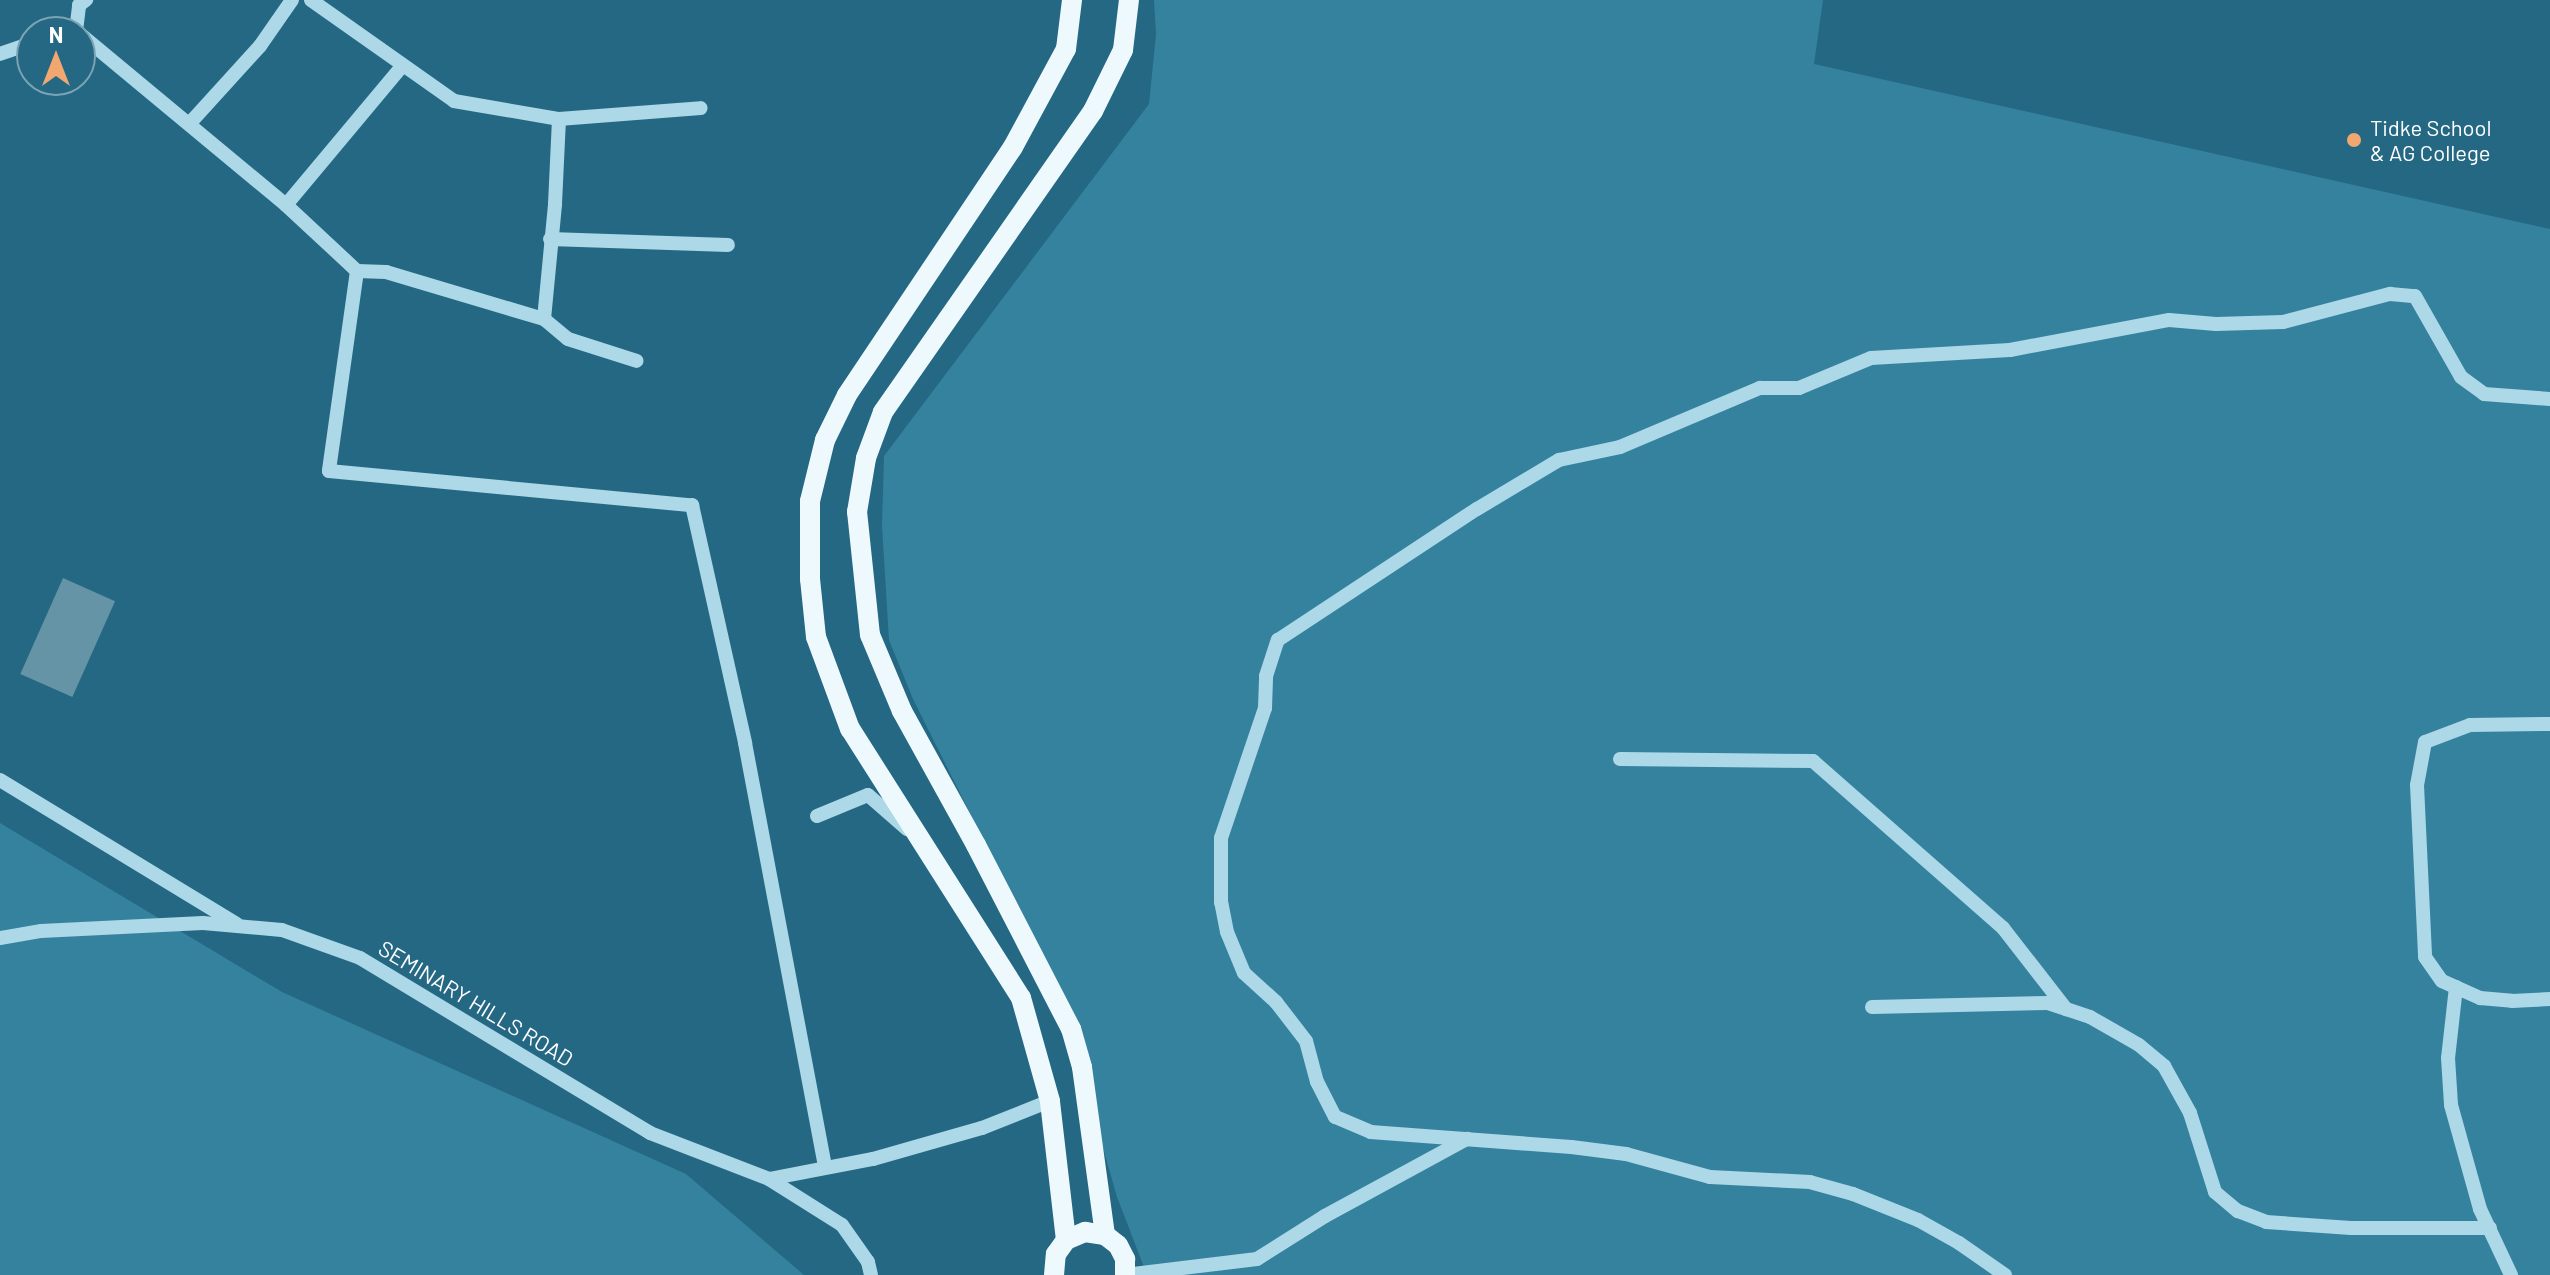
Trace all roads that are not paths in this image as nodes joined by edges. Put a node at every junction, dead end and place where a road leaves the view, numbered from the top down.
1 (292, 0) edge
2 (311, 0) edge
3 (1072, 0) edge
4 (1129, 0) edge
5 (96, 48) edge
6 (403, 65) junction
7 (701, 108) dead end
8 (559, 119) junction
9 (190, 123) junction
10 (286, 205) junction
11 (550, 239) junction
12 (728, 245) dead end
13 (357, 271) junction
14 (544, 319) junction
15 (637, 361) dead end
16 (2550, 399) edge
17 (2550, 724) edge
18 (1620, 759) dead end
19 (0, 780) edge
20 (817, 816) dead end
21 (919, 839) junction
22 (241, 926) junction
23 (0, 938) edge
24 (2456, 987) junction
25 (2550, 999) edge
26 (1872, 1007) dead end
27 (2067, 1009) junction
28 (1050, 1101) junction
29 (1467, 1139) junction
30 (825, 1167) junction
31 (769, 1179) junction
32 (2490, 1228) junction
33 (1105, 1235) junction
34 (1066, 1240) junction
35 (871, 1275) edge
36 (1054, 1275) edge
37 (1125, 1275) edge
38 (2005, 1275) edge
39 (2511, 1275) edge

1 - 9 street
2 - 6 street
3 - 21 main road
4 - 33 main road
5 - 9 street
6 - 8 street
6 - 10 street
7 - 8 street
8 - 11 street
9 - 10 street
10 - 13 street
11 - 12 street
11 - 14 street
13 - 14 street
13 - 30 street
14 - 15 street
16 - 29 street
17 - 24 street
18 - 27 street
19 - 22 street
20 - 21 street
21 - 28 main road
22 - 23 street, SEMINARY HILLS ROAD
22 - 31 street, SEMINARY HILLS ROAD
24 - 25 street
24 - 32 street
26 - 27 street
27 - 32 street
28 - 30 street
28 - 34 main road
29 - 37 street
29 - 38 street
30 - 31 street
31 - 35 street, SEMINARY HILLS ROAD
32 - 39 street
33 - 34 main road
33 - 37 main road
34 - 36 main road

